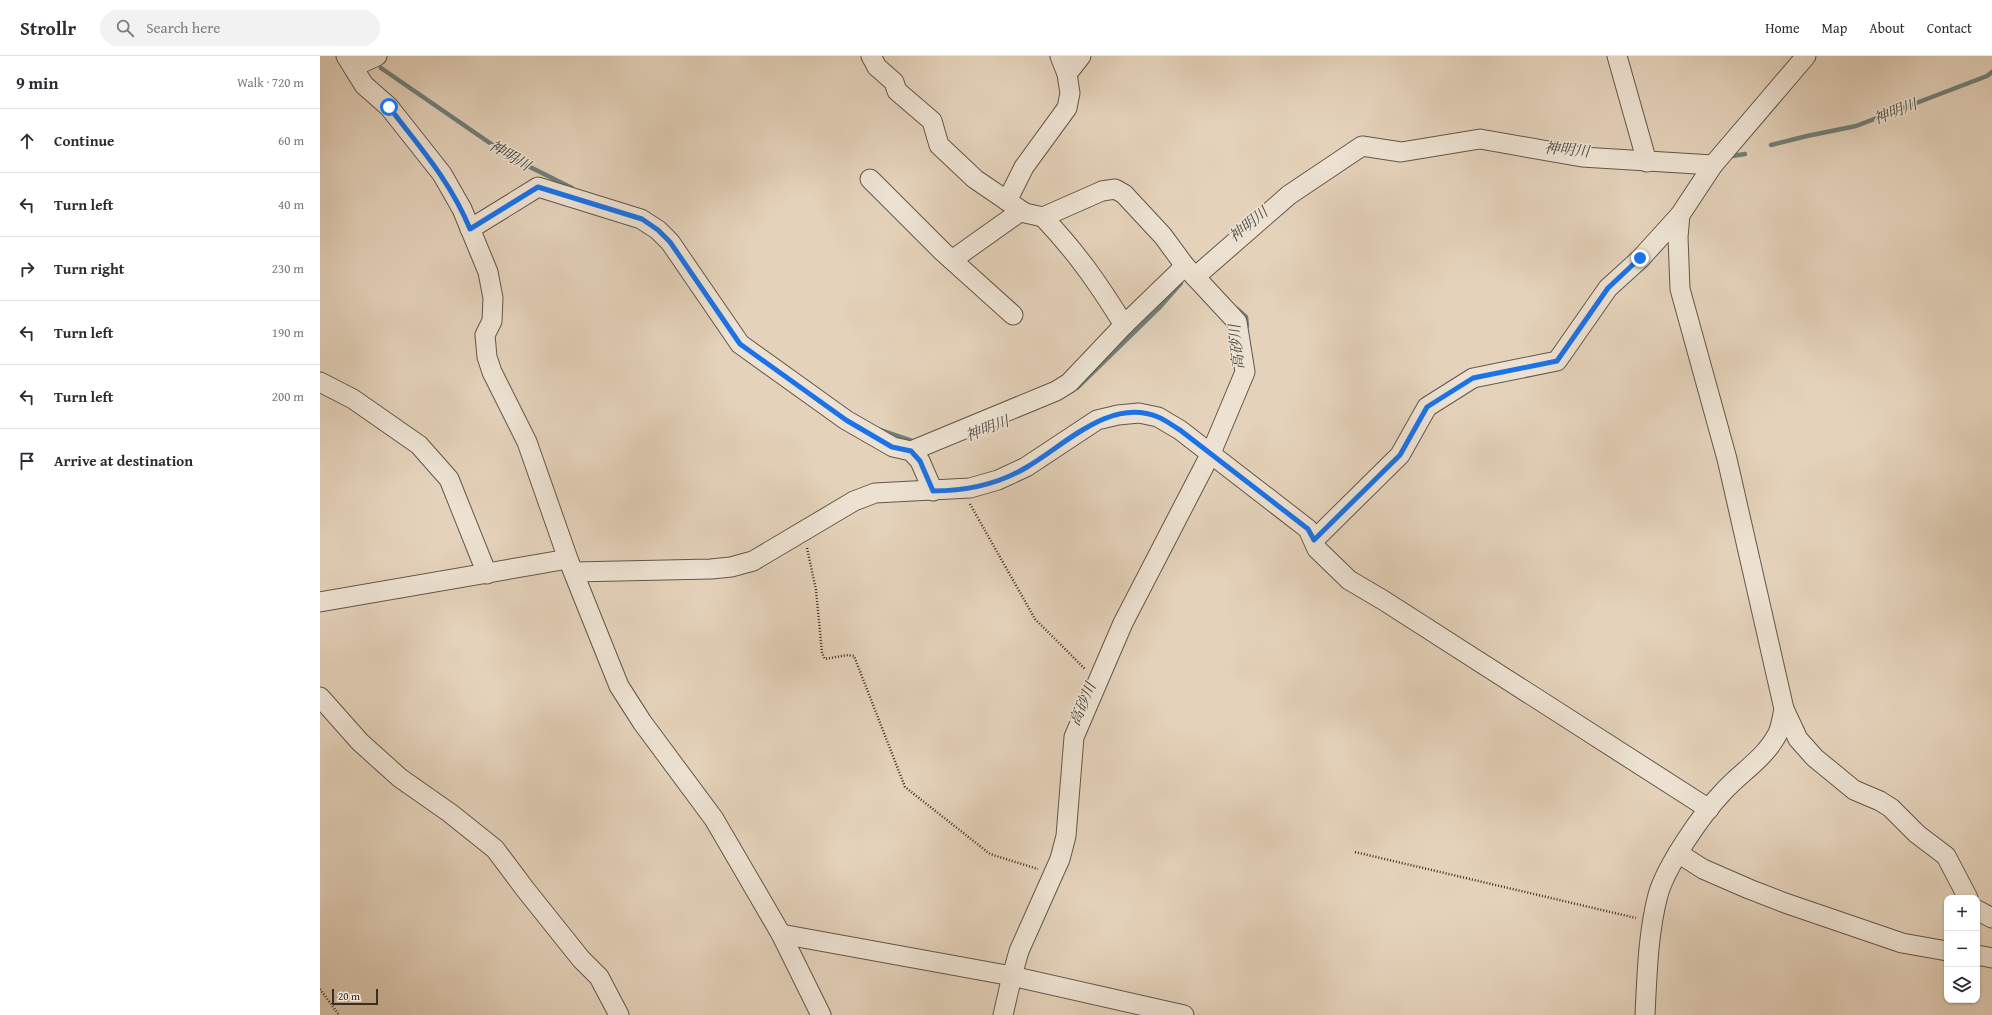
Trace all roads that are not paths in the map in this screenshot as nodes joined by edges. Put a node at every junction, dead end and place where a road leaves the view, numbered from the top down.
1 (377, 56) edge
2 (871, 56) edge
3 (1060, 56) edge
4 (1080, 56) edge
5 (1617, 56) edge
6 (1806, 56) edge
7 (351, 63) edge
8 (1067, 74) junction
9 (1647, 162) junction
10 (1713, 165) junction
11 (870, 179) dead end
12 (1014, 206) junction
13 (1680, 215) junction
14 (1042, 217) junction
15 (470, 229) junction
16 (952, 260) junction
17 (1190, 271) junction
18 (1013, 315) dead end
19 (1124, 325) junction
20 (320, 382) edge
21 (911, 451) junction
22 (1211, 453) junction
23 (933, 491) junction
24 (1314, 540) junction
25 (571, 566) junction
26 (487, 574) junction
27 (320, 602) edge
28 (320, 697) edge
29 (1784, 709) junction
30 (1710, 809) junction
31 (1678, 853) junction
32 (1966, 895) edge
33 (1980, 912) edge
34 (1992, 918) edge
35 (781, 934) junction
36 (1944, 950) edge
37 (1980, 956) edge
38 (1992, 958) edge
39 (1012, 976) junction
40 (619, 1015) edge
41 (821, 1015) edge
42 (1004, 1015) edge
43 (1184, 1015) edge
44 (1645, 1015) edge

1 - 7 street
2 - 12 street
3 - 8 street
4 - 8 street
5 - 9 street
6 - 10 street
7 - 15 street
8 - 12 street
9 - 10 street
9 - 17 street
10 - 13 street
11 - 16 street
12 - 14 street
12 - 16 street
13 - 24 street
13 - 29 street
14 - 17 street
14 - 19 street
15 - 21 street
15 - 25 street
16 - 18 street
17 - 19 street
17 - 22 street
19 - 21 street
20 - 26 street
21 - 23 street
22 - 23 street
22 - 24 street
22 - 39 street
23 - 25 street
24 - 30 street
25 - 26 street
25 - 35 street
26 - 27 street
28 - 40 street
29 - 30 street
29 - 32 street
30 - 31 street
31 - 36 street
31 - 44 street
33 - 34 street
35 - 39 street
35 - 41 street
37 - 38 street
39 - 42 street
39 - 43 street

